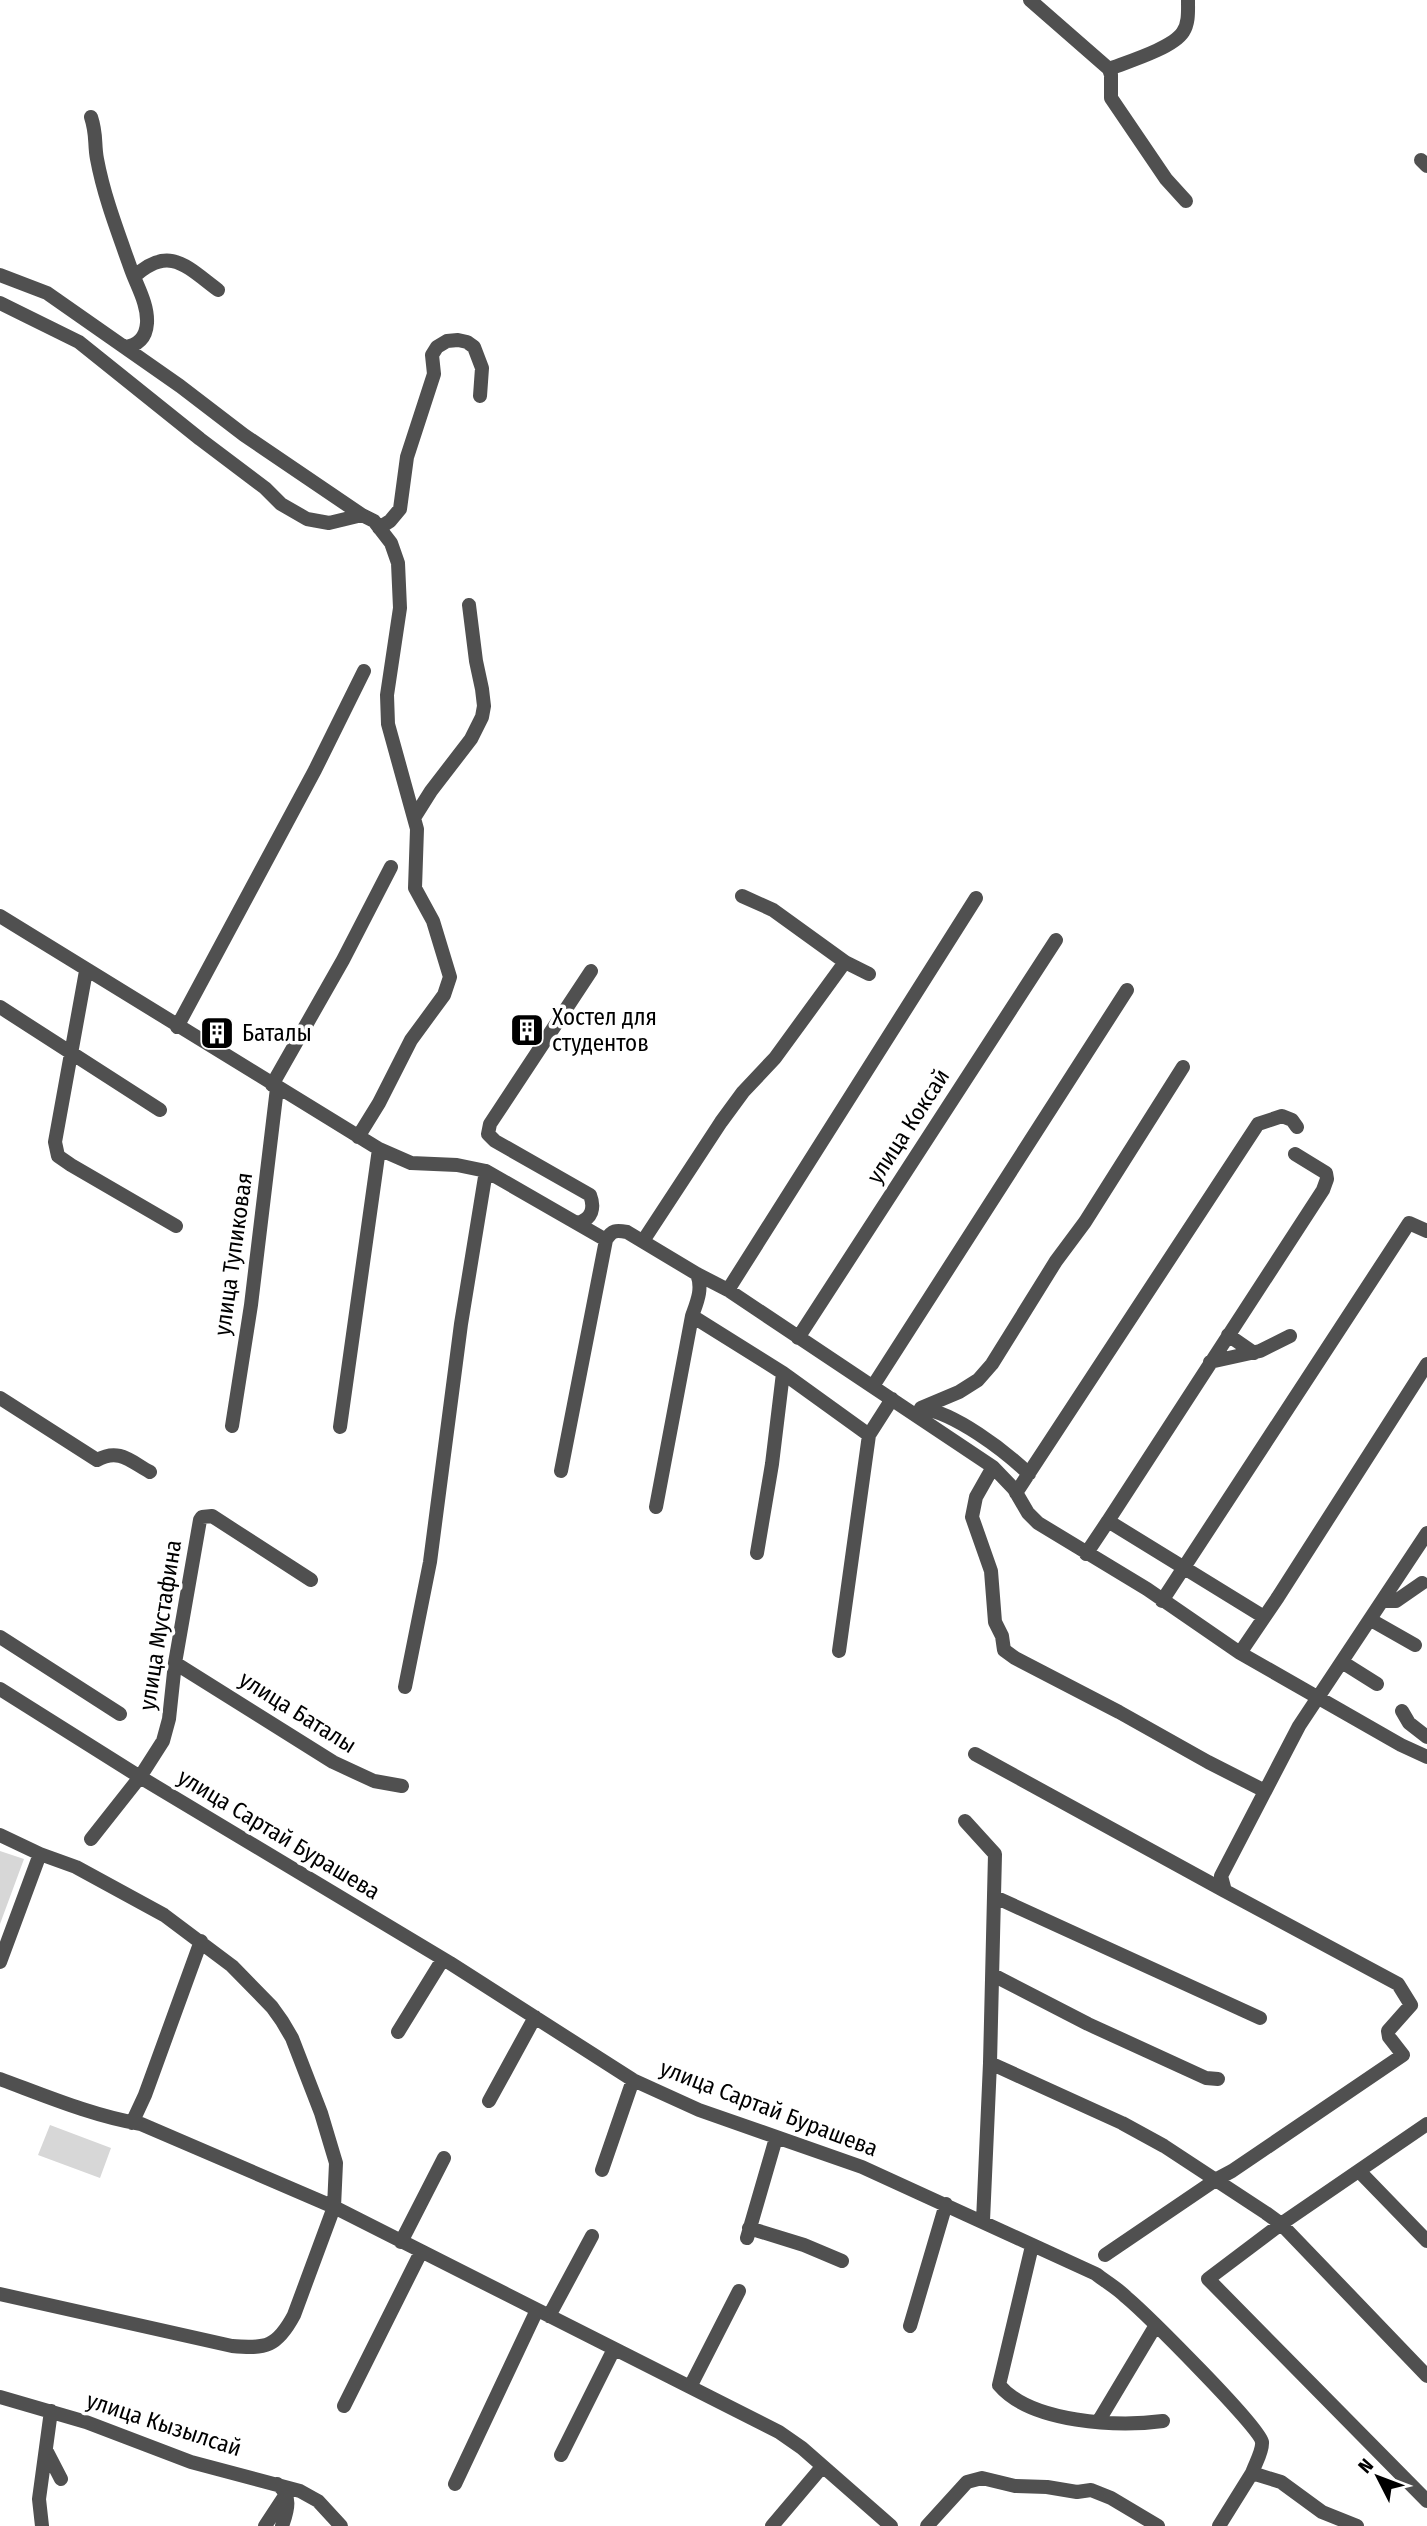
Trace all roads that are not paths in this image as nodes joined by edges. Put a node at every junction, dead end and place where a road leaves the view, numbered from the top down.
1 (1030, 0) edge
2 (1188, 0) edge
3 (1109, 69) junction
4 (91, 117) dead end
5 (1186, 201) dead end
6 (0, 275) edge
7 (134, 277) junction
8 (218, 290) dead end
9 (0, 303) edge
10 (64, 335) junction
11 (110, 338) junction
12 (124, 347) junction
13 (481, 396) dead end
14 (362, 515) junction
15 (379, 528) junction
16 (469, 605) dead end
17 (363, 671) dead end
18 (414, 818) junction
19 (391, 867) dead end
20 (742, 896) dead end
21 (976, 898) dead end
22 (0, 916) edge
23 (1056, 940) dead end
24 (845, 961) junction
25 (86, 971) junction
26 (591, 971) dead end
27 (869, 974) dead end
28 (1127, 990) dead end
29 (0, 1007) edge
30 (177, 1027) junction
31 (70, 1053) junction
32 (1183, 1067) dead end
33 (275, 1086) junction
34 (160, 1110) dead end
35 (1297, 1127) dead end
36 (358, 1137) junction
37 (379, 1149) junction
38 (1295, 1154) dead end
39 (486, 1171) junction
40 (578, 1223) junction
41 (176, 1226) dead end
42 (1427, 1231) edge
43 (606, 1240) junction
44 (643, 1241) junction
45 (697, 1274) junction
46 (728, 1290) junction
47 (692, 1316) junction
48 (1228, 1335) junction
49 (1290, 1336) dead end
50 (798, 1338) junction
51 (1254, 1353) junction
52 (1210, 1362) junction
53 (1427, 1364) edge
54 (783, 1373) junction
55 (873, 1386) junction
56 (0, 1398) edge
57 (892, 1399) junction
58 (915, 1410) junction
59 (232, 1426) dead end
60 (340, 1427) dead end
61 (869, 1435) junction
62 (993, 1467) junction
63 (561, 1471) dead end
64 (150, 1472) dead end
65 (1029, 1474) junction
66 (1016, 1493) junction
67 (656, 1507) dead end
68 (1108, 1521) junction
69 (1427, 1533) edge
70 (757, 1553) dead end
71 (1086, 1554) junction
72 (1410, 1559) junction
73 (1184, 1568) junction
74 (311, 1580) dead end
75 (1424, 1586) edge
76 (1163, 1601) junction
77 (1383, 1601) junction
78 (1264, 1618) junction
79 (1371, 1620) junction
80 (0, 1637) edge
81 (1415, 1645) dead end
82 (839, 1651) dead end
83 (1240, 1653) junction
84 (1342, 1662) junction
85 (175, 1663) junction
86 (1377, 1684) dead end
87 (405, 1687) dead end
88 (0, 1689) edge
89 (1317, 1698) junction
90 (1402, 1711) dead end
91 (120, 1714) dead end
92 (1427, 1737) edge
93 (975, 1754) dead end
94 (1427, 1757) edge
95 (139, 1777) junction
96 (402, 1786) dead end
97 (1265, 1791) junction
98 (965, 1821) dead end
99 (0, 1835) edge
100 (91, 1839) dead end
101 (40, 1854) junction
102 (1229, 1858) junction
103 (1188, 1872) junction
104 (1225, 1891) junction
105 (995, 1898) junction
106 (201, 1941) junction
107 (443, 1959) junction
108 (0, 1962) edge
109 (993, 1975) junction
110 (535, 2017) junction
111 (1260, 2018) dead end
112 (397, 2032) dead end
113 (990, 2063) junction
114 (0, 2079) edge
115 (1218, 2079) dead end
116 (633, 2080) junction
117 (489, 2101) dead end
118 (132, 2123) junction
119 (1427, 2124) edge
120 (776, 2138) junction
121 (444, 2158) dead end
122 (602, 2170) dead end
123 (1359, 2171) junction
124 (1217, 2179) junction
125 (946, 2204) junction
126 (334, 2207) junction
127 (983, 2221) junction
128 (1281, 2224) junction
129 (592, 2236) dead end
130 (1427, 2241) edge
131 (401, 2242) junction
132 (1032, 2246) junction
133 (421, 2252) junction
134 (1105, 2255) dead end
135 (842, 2262) dead end
136 (739, 2291) dead end
137 (0, 2294) edge
138 (543, 2313) junction
139 (1156, 2325) junction
140 (910, 2326) dead end
141 (614, 2349) junction
142 (1427, 2376) edge
143 (690, 2388) junction
144 (0, 2397) edge
145 (344, 2406) dead end
146 (51, 2411) junction
147 (1163, 2421) dead end
148 (1098, 2422) junction
149 (46, 2448) junction
150 (561, 2455) dead end
151 (822, 2467) junction
152 (1252, 2473) junction
153 (61, 2479) dead end
154 (275, 2482) junction
155 (455, 2484) dead end
156 (286, 2494) junction
157 (1427, 2501) edge
158 (42, 2526) edge
159 (265, 2526) edge
160 (282, 2526) edge
161 (341, 2526) edge
162 (772, 2526) edge
163 (891, 2526) edge
164 (926, 2526) edge
165 (1158, 2526) edge
166 (1219, 2526) edge
167 (1357, 2526) edge

1 - 3 street
2 - 3 street
3 - 5 street
4 - 7 street
6 - 11 street
7 - 8 street
7 - 12 street
9 - 10 street
10 - 11 street
10 - 14 street
11 - 12 street
12 - 14 street
13 - 15 street
14 - 15 street
15 - 18 street
16 - 18 street
17 - 30 street
18 - 36 street
19 - 33 street
20 - 24 street
21 - 46 street
22 - 25 street
23 - 50 street, улица Коксай
24 - 27 street
24 - 44 street
25 - 30 street
25 - 31 street
26 - 40 street
28 - 55 street
29 - 31 street
30 - 33 street
31 - 34 street
31 - 41 street
32 - 58 street
33 - 36 street
33 - 59 street, улица Тупиковая
35 - 65 street
36 - 37 street
37 - 39 street
37 - 60 street
38 - 48 street
39 - 40 street
39 - 87 street
40 - 43 street
42 - 73 street
43 - 44 street
43 - 63 street
44 - 45 street
45 - 46 street
45 - 47 street
46 - 50 street
47 - 54 street
47 - 67 street
48 - 51 street
48 - 52 street
49 - 51 street
50 - 55 street
51 - 52 street
52 - 68 street
53 - 78 street
54 - 61 street
54 - 70 street
55 - 57 street
56 - 64 street
57 - 58 street
57 - 61 street
58 - 62 street
58 - 65 street
61 - 82 street
62 - 66 street
62 - 97 street
65 - 66 street
66 - 71 street
68 - 71 street
68 - 73 street
69 - 72 street
71 - 76 street
72 - 75 street
72 - 77 street
73 - 76 street
73 - 78 street
74 - 85 street, улица Мустафина
75 - 77 street
76 - 83 street
77 - 79 street
78 - 83 street
79 - 81 street
79 - 84 street
80 - 91 street
83 - 89 street
84 - 86 street
84 - 89 street
85 - 95 street, улица Мустафина
85 - 96 street, улица Баталы
88 - 95 street, улица Сартай Бурашева
89 - 94 street
89 - 97 street
90 - 92 street
93 - 103 street
95 - 100 street, улица Мустафина
95 - 107 street, улица Сартай Бурашева
97 - 102 street
98 - 105 street
99 - 101 street
101 - 106 street
101 - 108 street
102 - 103 street
102 - 104 street
103 - 104 street
104 - 124 street
105 - 109 street
105 - 111 street
106 - 118 street
106 - 126 street
107 - 110 street, улица Сартай Бурашева
107 - 112 street
109 - 113 street
109 - 115 street
110 - 116 street, улица Сартай Бурашева
110 - 117 street
113 - 124 street
113 - 127 street
114 - 118 street
116 - 120 street, улица Сартай Бурашева
116 - 122 street
118 - 126 street
119 - 123 street
120 - 125 street, улица Сартай Бурашева
120 - 135 street
121 - 131 street
123 - 128 street
123 - 130 street
124 - 128 street
124 - 134 street
125 - 127 street, улица Сартай Бурашева
125 - 140 street
126 - 131 street
126 - 137 street
127 - 132 street, улица Сартай Бурашева
128 - 142 street
128 - 157 street
129 - 138 street
131 - 133 street
132 - 139 street, улица Сартай Бурашева
132 - 148 street
133 - 138 street
133 - 145 street
136 - 143 street
138 - 141 street
138 - 155 street
139 - 148 street
139 - 152 street, улица Сартай Бурашева
141 - 143 street
141 - 150 street
143 - 151 street
144 - 146 street, улица Кызылсай
146 - 149 street
146 - 154 street, улица Кызылсай
147 - 148 street
149 - 153 street
149 - 158 street
151 - 162 street
151 - 163 street
152 - 166 street
152 - 167 street
154 - 156 street
154 - 161 street, улица Кызылсай
156 - 159 street
156 - 160 street
164 - 165 street

